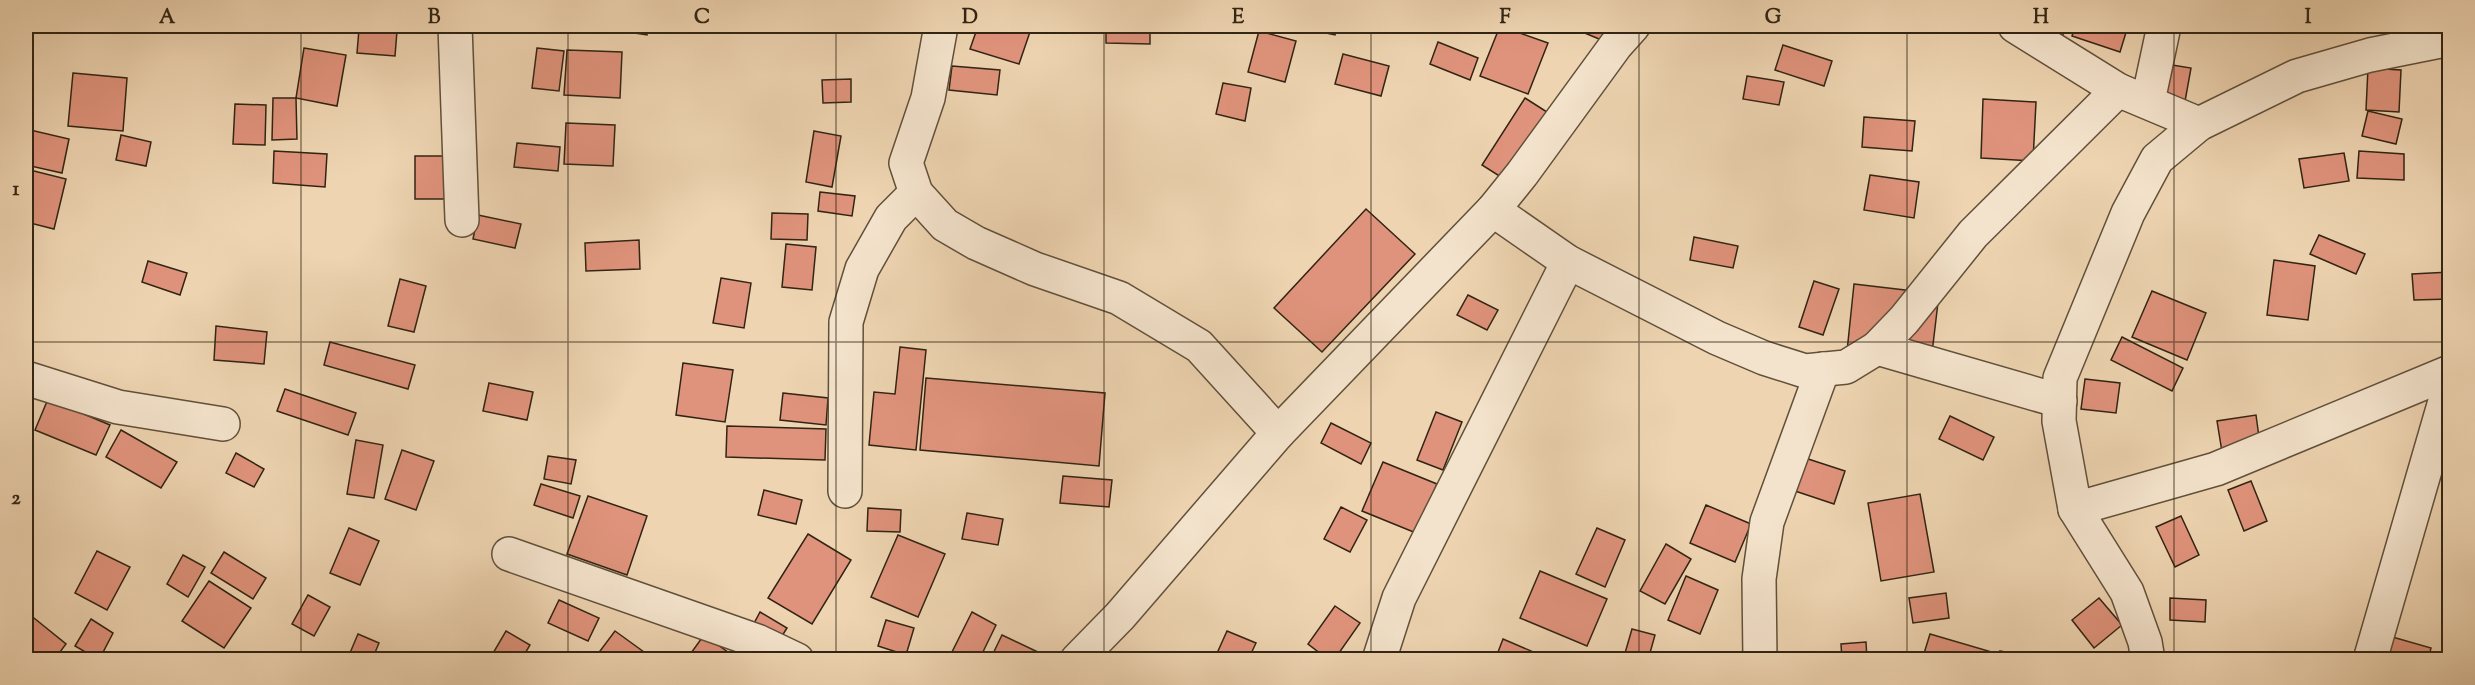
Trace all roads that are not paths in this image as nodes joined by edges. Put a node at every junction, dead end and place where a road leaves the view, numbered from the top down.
1 (455, 26) edge
2 (941, 26) edge
3 (1633, 26) edge
4 (2015, 26) edge
5 (2164, 26) edge
6 (2450, 39) edge
7 (2133, 96) junction
8 (2199, 124) junction
9 (916, 193) junction
10 (1493, 210) junction
11 (462, 220) dead end
12 (1568, 262) junction
13 (1877, 348) junction
14 (1823, 369) junction
15 (2450, 372) edge
16 (26, 378) edge
17 (2450, 384) edge
18 (2060, 401) junction
19 (2445, 420) edge
20 (223, 424) dead end
21 (1278, 433) junction
22 (845, 491) dead end
23 (2075, 508) junction
24 (509, 554) dead end
25 (797, 660) edge
26 (1077, 660) edge
27 (1379, 660) edge
28 (1760, 660) edge
29 (2148, 660) edge
30 (2370, 660) edge

1 - 11 street
2 - 9 street
3 - 10 street
4 - 7 street
5 - 7 street
6 - 8 street
7 - 8 street
7 - 13 street
8 - 18 street
9 - 21 street
9 - 22 street
10 - 12 street
10 - 21 street
12 - 14 street
12 - 27 street
13 - 14 street
13 - 18 street
14 - 28 street
15 - 23 street
16 - 20 street
17 - 19 street
18 - 23 street
19 - 30 street
21 - 26 street
23 - 29 street
24 - 25 street

